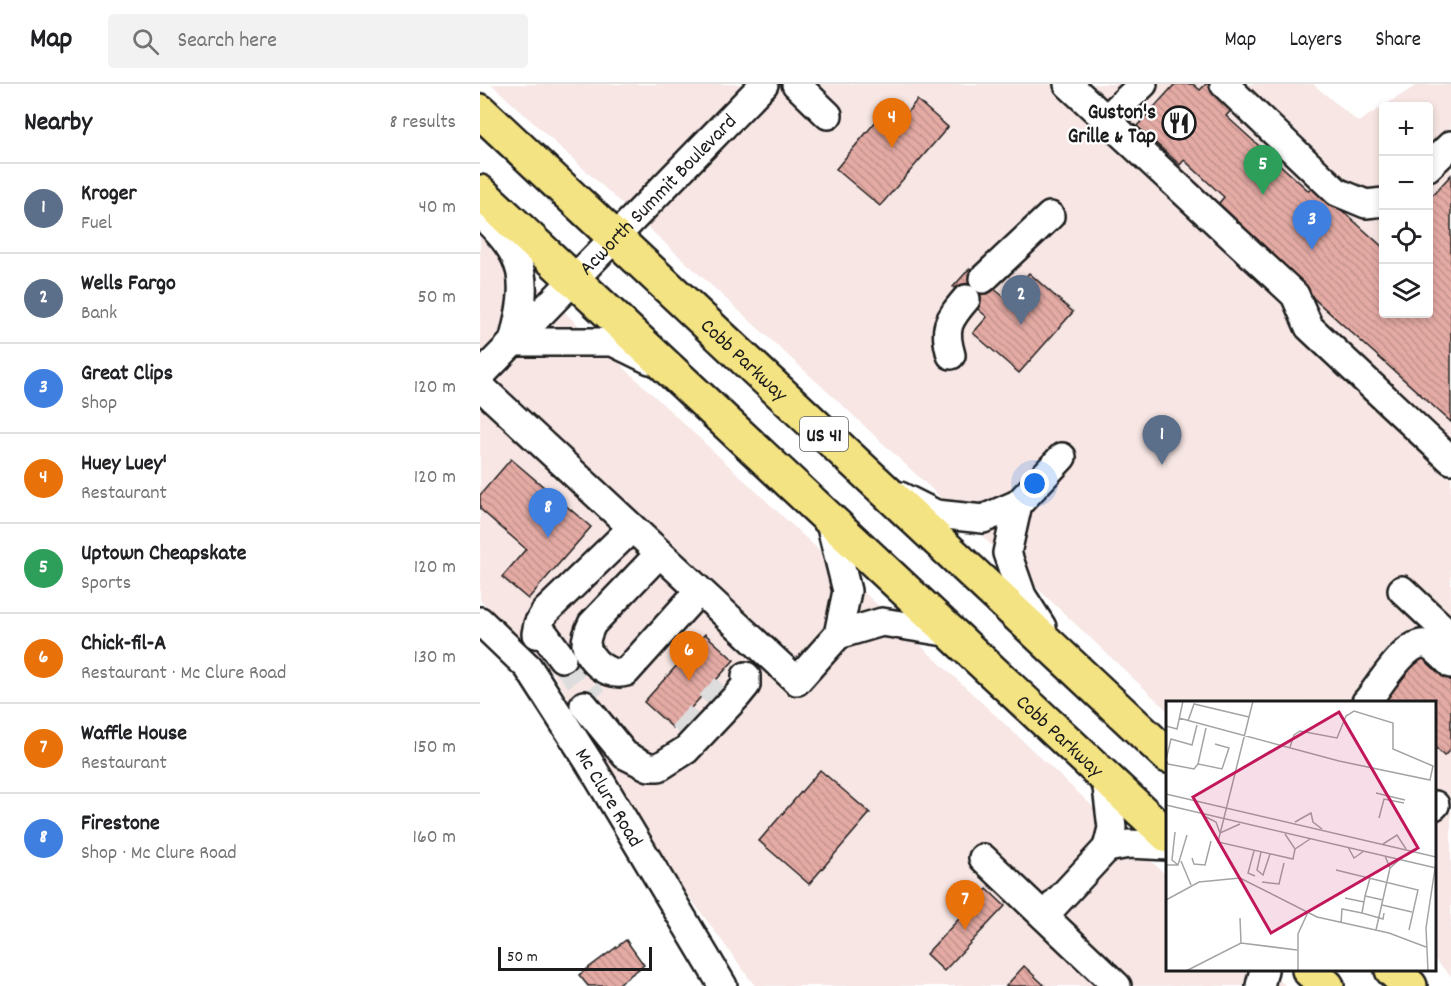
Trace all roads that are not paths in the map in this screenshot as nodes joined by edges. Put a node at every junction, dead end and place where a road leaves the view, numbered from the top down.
1 (764, 84) edge
2 (796, 84) edge
3 (1068, 84) edge
4 (1143, 84) edge
5 (1224, 84) edge
6 (480, 111) edge
7 (828, 115) dead end
8 (1106, 119) junction
9 (1451, 146) edge
10 (1433, 162) edge
11 (480, 192) edge
12 (1379, 202) edge
13 (480, 214) edge
14 (1050, 216) dead end
15 (615, 238) junction
16 (574, 280) junction
17 (513, 342) junction
18 (951, 355) dead end
19 (668, 368) junction
20 (480, 376) edge
21 (480, 386) edge
22 (1062, 457) dead end
23 (1451, 460) edge
24 (877, 484) junction
25 (1018, 504) junction
26 (829, 519) junction
27 (632, 528) junction
28 (659, 554) junction
29 (1402, 590) dead end
30 (699, 591) junction
31 (480, 621) edge
32 (951, 633) junction
33 (838, 635) junction
34 (1451, 636) edge
35 (766, 654) junction
36 (1061, 655) junction
37 (557, 662) tunnel mouth
38 (1451, 664) edge
39 (1367, 701) edge
40 (681, 735) tunnel mouth
41 (1166, 755) edge
42 (1106, 779) junction
43 (1166, 835) edge
44 (1166, 846) edge
45 (1107, 848) junction
46 (983, 858) dead end
47 (1044, 916) junction
48 (1264, 971) edge
49 (1311, 971) edge
50 (1394, 971) edge
51 (723, 986) edge
52 (1117, 986) edge
53 (1260, 986) edge
54 (1327, 986) edge
55 (1410, 986) edge

1 - 15 street, Acworth Summit Boulevard
2 - 7 street
3 - 8 street
4 - 8 street
5 - 12 street
6 - 15 main road, Cobb Parkway / US 41
8 - 23 street
9 - 10 street
11 - 16 main road, Cobb Parkway / US 41
13 - 17 street
14 - 18 street
15 - 16 street, Acworth Summit Boulevard
15 - 24 main road, Cobb Parkway / US 41
16 - 17 street, Acworth Summit Boulevard
16 - 19 main road, Cobb Parkway / US 41
17 - 19 street
17 - 20 street, Acworth Summit Boulevard
19 - 26 main road, Cobb Parkway / US 41
21 - 27 street
22 - 25 street
24 - 25 street
24 - 36 main road, Cobb Parkway / US 41
25 - 36 street
26 - 32 main road, Cobb Parkway / US 41
26 - 33 street
27 - 28 street
27 - 37 street
28 - 30 street
28 - 30 street
29 - 34 street
30 - 35 street
31 - 51 street, Mc Clure Road
32 - 33 street
32 - 42 main road, Cobb Parkway / US 41
33 - 35 street
35 - 40 street
36 - 41 main road, Cobb Parkway / US 41
38 - 39 street
42 - 43 main road, Cobb Parkway / US 41
42 - 45 street
44 - 45 street
45 - 47 street
46 - 47 street
47 - 52 street
48 - 53 street
49 - 54 main road
50 - 55 main road

